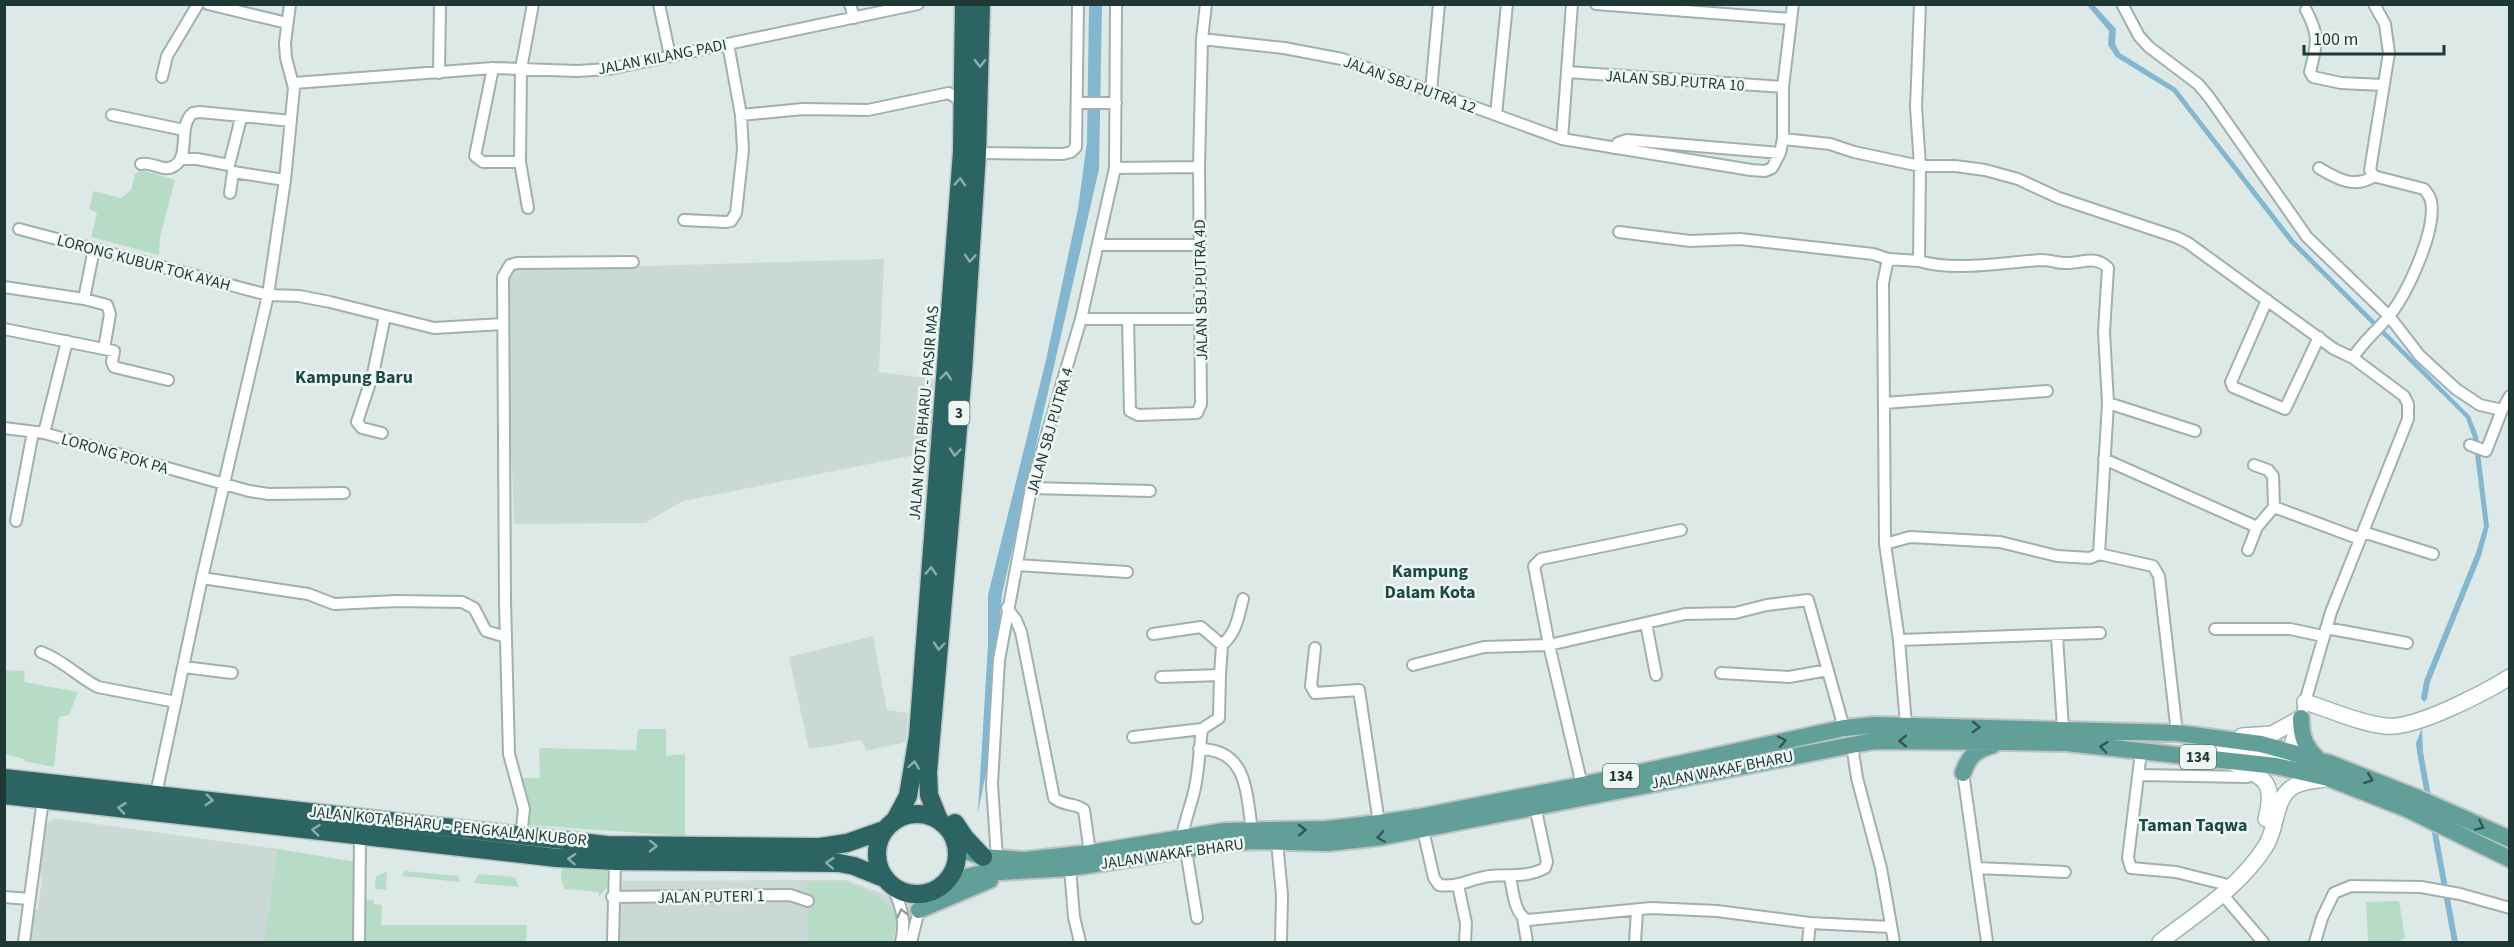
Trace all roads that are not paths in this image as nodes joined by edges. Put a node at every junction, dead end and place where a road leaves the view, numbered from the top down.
1 (198, 4) edge
2 (208, 4) edge
3 (290, 4) edge
4 (440, 4) edge
5 (533, 4) edge
6 (659, 4) edge
7 (850, 4) edge
8 (918, 4) edge
9 (964, 4) edge
10 (981, 4) edge
11 (1078, 4) edge
12 (1116, 4) edge
13 (1206, 4) edge
14 (1439, 4) edge
15 (1507, 4) edge
16 (1572, 4) edge
17 (1596, 4) edge
18 (1793, 4) edge
19 (1920, 4) edge
20 (2374, 4) edge
21 (2123, 5) edge
22 (2306, 10) dead end
23 (854, 18) junction
24 (1791, 19) junction
25 (287, 23) junction
26 (1202, 39) junction
27 (728, 44) junction
28 (670, 56) junction
29 (493, 68) junction
30 (521, 69) junction
31 (1567, 72) junction
32 (439, 73) junction
33 (162, 77) dead end
34 (294, 83) junction
35 (2383, 85) junction
36 (1783, 87) junction
37 (1431, 91) junction
38 (956, 98) junction
39 (1079, 103) junction
40 (1113, 103) junction
41 (112, 115) dead end
42 (741, 115) junction
43 (1496, 115) junction
44 (241, 118) junction
45 (291, 121) junction
46 (184, 130) junction
47 (1562, 139) junction
48 (1783, 139) junction
49 (1614, 148) junction
50 (977, 153) junction
51 (1780, 153) junction
52 (181, 159) junction
53 (520, 162) junction
54 (141, 164) dead end
55 (1920, 166) junction
56 (1199, 167) junction
57 (1115, 168) junction
58 (2319, 168) dead end
59 (2374, 176) junction
60 (285, 180) junction
61 (230, 193) dead end
62 (528, 208) dead end
63 (684, 220) dead end
64 (19, 229) dead end
65 (1619, 232) dead end
66 (1098, 245) junction
67 (1198, 245) junction
68 (94, 249) junction
69 (1888, 259) junction
70 (1919, 261) junction
71 (633, 262) dead end
72 (4, 287) edge
73 (268, 295) junction
74 (84, 298) junction
75 (2267, 300) junction
76 (385, 316) junction
77 (2387, 318) junction
78 (1081, 319) junction
79 (1128, 319) junction
80 (1200, 320) junction
81 (503, 324) junction
82 (4, 328) edge
83 (2319, 337) junction
84 (67, 341) junction
85 (104, 349) junction
86 (2353, 358) junction
87 (168, 380) dead end
88 (2048, 392) dead end
89 (2510, 396) edge
90 (1884, 403) junction
91 (2108, 403) junction
92 (2502, 410) junction
93 (4, 428) edge
94 (2195, 431) dead end
95 (33, 432) junction
96 (44, 433) junction
97 (382, 433) dead end
98 (2475, 448) dead end
99 (2104, 459) junction
100 (2254, 465) dead end
101 (225, 483) junction
102 (1031, 488) junction
103 (1150, 491) dead end
104 (344, 493) dead end
105 (2274, 507) junction
106 (16, 521) dead end
107 (2257, 527) junction
108 (1680, 530) dead end
109 (2361, 536) junction
110 (1885, 544) junction
111 (2248, 550) dead end
112 (2099, 554) junction
113 (2433, 554) dead end
114 (1017, 565) junction
115 (1126, 572) dead end
116 (202, 578) junction
117 (1243, 599) dead end
118 (1007, 608) junction
119 (1646, 623) junction
120 (2215, 628) dead end
121 (2324, 632) junction
122 (2100, 633) dead end
123 (1153, 634) dead end
124 (2057, 636) junction
125 (506, 637) junction
126 (1899, 640) junction
127 (2407, 643) dead end
128 (1222, 645) junction
129 (1549, 645) junction
130 (1316, 648) dead end
131 (41, 652) dead end
132 (1413, 665) dead end
133 (184, 667) junction
134 (1828, 670) junction
135 (232, 673) dead end
136 (1721, 673) dead end
137 (1220, 675) junction
138 (1656, 675) dead end
139 (1161, 677) dead end
140 (2510, 677) edge
141 (176, 702) junction
142 (2305, 702) junction
143 (2301, 718) junction
144 (1906, 725) junction
145 (1844, 728) junction
146 (2063, 728) junction
147 (1202, 729) junction
148 (2177, 733) junction
149 (2203, 735) junction
150 (1133, 737) dead end
151 (1930, 741) junction
152 (2009, 742) junction
153 (1852, 745) junction
154 (1199, 750) junction
155 (2290, 751) junction
156 (2141, 752) junction
157 (2181, 755) junction
158 (930, 758) junction
159 (2320, 760) junction
160 (2228, 761) junction
161 (1963, 773) junction
162 (2139, 775) junction
163 (2247, 777) dead end
164 (4, 778) edge
165 (2328, 778) junction
166 (1582, 785) junction
167 (156, 794) junction
168 (4, 795) edge
169 (43, 799) junction
170 (1535, 807) junction
171 (939, 820) junction
172 (1379, 823) junction
173 (890, 825) junction
174 (1252, 830) junction
175 (1423, 830) junction
176 (360, 835) junction
177 (521, 837) junction
178 (2510, 839) edge
179 (1277, 842) junction
180 (956, 843) junction
181 (1184, 844) junction
182 (1090, 853) junction
183 (990, 858) junction
184 (2510, 859) edge
185 (615, 861) junction
186 (1070, 868) junction
187 (1976, 868) junction
188 (1050, 869) junction
189 (2065, 872) dead end
190 (1510, 877) junction
191 (889, 881) junction
192 (1458, 885) junction
193 (939, 886) junction
194 (2223, 889) junction
195 (4, 897) edge
196 (612, 897) junction
197 (29, 899) junction
198 (808, 901) dead end
199 (2510, 908) edge
200 (919, 910) junction
201 (1637, 911) junction
202 (1197, 918) dead end
203 (1523, 918) junction
204 (1810, 923) junction
205 (1890, 927) junction
206 (24, 942) edge
207 (359, 942) edge
208 (613, 942) edge
209 (901, 942) edge
210 (911, 942) edge
211 (1080, 942) edge
212 (1281, 942) edge
213 (1465, 942) edge
214 (1527, 942) edge
215 (1635, 942) edge
216 (1808, 942) edge
217 (1894, 942) edge
218 (1987, 942) edge
219 (2160, 942) edge
220 (2263, 942) edge
221 (2315, 942) edge

1 - 33 street
2 - 25 street
3 - 25 street
4 - 32 street
5 - 30 street
6 - 28 street
7 - 23 street
8 - 23 street, JALAN KILANG PADI
9 - 38 highway, JALAN KOTA BHARU - PASIR MAS / 3
10 -> 50 highway, 3
11 - 39 street
12 - 40 street, JALAN SBJ PUTRA 4
13 - 26 street, JALAN SBJ PUTRA 4D
14 - 37 street
15 - 43 street
16 - 31 street
17 - 24 street
18 - 24 street
19 - 55 street
20 - 35 street
21 - 77 street
22 - 35 street
23 - 27 street, JALAN KILANG PADI
24 - 36 street
25 - 34 street
26 - 37 street, JALAN SBJ PUTRA 12
26 - 56 street, JALAN SBJ PUTRA 4D
27 - 28 street, JALAN KILANG PADI
27 - 42 street
28 - 30 street, JALAN KILANG PADI
29 - 30 street, JALAN KILANG PADI
29 - 32 street, JALAN KILANG PADI
29 - 53 street
30 - 53 street
31 - 36 street, JALAN SBJ PUTRA 10
31 - 47 street
32 - 34 street, JALAN KILANG PADI
34 - 45 street
35 - 59 street
36 - 48 street
37 - 43 street, JALAN SBJ PUTRA 12
38 - 42 street
173 -> 38 highway, JALAN KOTA BHARU - PASIR MAS / 3
39 - 40 street
39 - 50 street
40 - 57 street, JALAN SBJ PUTRA 4
41 - 46 street
42 - 63 street
43 - 47 street, JALAN SBJ PUTRA 12
44 - 45 street
44 - 46 street
44 - 52 street
45 - 60 street
46 - 52 street
47 - 49 street, JALAN SBJ PUTRA 12
48 - 51 street
48 - 55 street
49 - 51 street, JALAN SBJ PUTRA 12
49 - 51 street, JALAN SBJ PUTRA 12
50 -> 158 highway, 3
52 - 54 street
53 - 62 street
55 - 70 street
55 - 75 street
56 - 57 street
56 - 67 street, JALAN SBJ PUTRA 4D
57 - 66 street, JALAN SBJ PUTRA 4
58 - 59 street
59 - 77 street
60 - 61 street
60 - 73 street
64 - 68 street, LORONG KUBUR TOK AYAH
65 - 69 street
66 - 67 street
66 - 78 street, JALAN SBJ PUTRA 4
67 - 80 street, JALAN SBJ PUTRA 4D
68 - 73 street, LORONG KUBUR TOK AYAH
68 - 74 street
69 - 70 street
69 - 90 street
70 - 91 street
71 - 81 street
72 - 74 street
73 - 76 street, LORONG KUBUR TOK AYAH
73 - 101 street
74 - 85 street
75 - 83 street
75 - 83 street
76 - 81 street, LORONG KUBUR TOK AYAH
76 - 97 street
77 - 86 street
77 - 92 street
78 - 79 street
78 - 102 street, JALAN SBJ PUTRA 4
79 - 80 street
79 - 80 street, JALAN SBJ PUTRA 4D
81 - 125 street
82 - 84 street
83 - 86 street
84 - 85 street
84 - 96 street
85 - 87 street
86 - 109 street
88 - 90 street
89 - 92 street
90 - 110 street
91 - 94 street
91 - 99 street
92 - 98 street
93 - 95 street, LORONG POK PA
95 - 96 street, LORONG POK PA
95 - 106 street
96 - 101 street, LORONG POK PA
99 - 107 street
99 - 112 street
100 - 105 street
101 - 104 street, LORONG POK PA
101 - 116 street
102 - 103 street
102 - 114 street, JALAN SBJ PUTRA 4
105 - 107 street
105 - 109 street
107 - 111 street
108 - 129 street
109 - 113 street
109 - 121 street
110 - 112 street
110 - 126 street
112 - 148 street
114 - 115 street
114 - 118 street, JALAN SBJ PUTRA 4
116 - 125 street
116 - 133 street
117 - 128 street
118 - 182 street
118 - 183 street, JALAN SBJ PUTRA 4
119 - 129 street
119 - 134 street
119 - 138 street
120 - 121 street
121 - 127 street
121 - 142 street
122 - 124 street
123 - 128 street
124 - 126 street
124 - 146 street
125 - 177 street
126 - 144 street
128 - 137 street
129 - 132 street
129 - 166 street
130 - 172 street
131 - 141 street
133 - 135 street
133 - 141 street
134 - 136 street
134 - 145 street
137 - 139 street
137 - 147 street
140 - 142 street
141 - 167 street
142 - 143 street
143 - 149 street, JALAN WAKAF BHARU / 134
143 - 155 street
143 - 159 main road
144 - 145 main road, JALAN WAKAF BHARU / 134
144 -> 146 main road, JALAN WAKAF BHARU / 134
166 -> 145 main road, JALAN WAKAF BHARU / 134
146 - 148 main road, JALAN WAKAF BHARU / 134
147 - 150 street
147 - 154 street
148 - 149 main road, JALAN WAKAF BHARU / 134
149 - 155 main road, JALAN WAKAF BHARU / 134
151 - 152 main road, JALAN WAKAF BHARU / 134
151 -> 153 main road, JALAN WAKAF BHARU / 134
151 - 161 main road
156 -> 152 main road, JALAN WAKAF BHARU / 134
152 - 161 main road
153 - 170 main road, JALAN WAKAF BHARU / 134
153 - 205 street
154 - 174 street
154 - 181 street
155 - 157 street
155 - 159 main road, JALAN WAKAF BHARU
156 - 157 main road, JALAN WAKAF BHARU / 134
156 - 162 street
157 - 160 main road, JALAN WAKAF BHARU / 134
158 - 171 highway, 3
158 - 183 highway
159 -> 178 main road, JALAN WAKAF BHARU
160 - 165 main road, JALAN WAKAF BHARU / 134
160 - 194 street
161 - 187 street
162 - 163 street
162 - 194 street
164 - 167 highway, JALAN KOTA BHARU - PENGKALAN KUBOR
165 - 184 main road, JALAN WAKAF BHARU / 134
165 - 194 street
166 - 172 main road, JALAN WAKAF BHARU / 134
167 -> 177 highway, JALAN KOTA BHARU - PENGKALAN KUBOR
168 - 169 highway, JALAN KOTA BHARU - PENGKALAN KUBOR
176 -> 169 highway, JALAN KOTA BHARU - PENGKALAN KUBOR
169 - 197 street
170 - 175 main road, JALAN WAKAF BHARU / 134
170 - 190 street
171 - 173 highway
171 - 180 highway
174 -> 172 main road, JALAN WAKAF BHARU / 134
177 -> 173 highway, JALAN KOTA BHARU - PENGKALAN KUBOR
173 - 191 highway
174 - 181 main road, JALAN WAKAF BHARU / 134
175 -> 179 main road, JALAN WAKAF BHARU / 134
175 - 192 street
185 -> 176 highway, JALAN KOTA BHARU - PENGKALAN KUBOR
176 - 207 street
179 - 181 main road, JALAN WAKAF BHARU / 134
179 - 212 street
180 - 183 main road, JALAN WAKAF BHARU / 134
180 - 193 highway
181 - 182 main road, JALAN WAKAF BHARU / 134
181 - 186 main road, JALAN WAKAF BHARU / 134
181 - 202 street
182 - 183 main road, JALAN WAKAF BHARU / 134
191 -> 185 highway, JALAN KOTA BHARU - PENGKALAN KUBOR
185 - 196 street
186 - 188 main road, JALAN WAKAF BHARU / 134
186 - 211 street
187 - 189 street
187 - 218 street
188 - 193 main road, JALAN WAKAF BHARU / 134
188 - 200 main road
190 - 192 street
190 - 203 street
191 - 193 highway
209 -> 191 street
192 - 213 street
193 - 200 street
194 - 219 street
194 - 220 street
195 - 197 street
196 - 198 street, JALAN PUTERI 1
196 - 208 street
197 - 206 street
199 - 221 street
200 - 210 street
201 - 203 street
201 - 204 street
201 - 215 street
203 - 214 street
204 - 205 street
204 - 216 street
205 - 217 street

